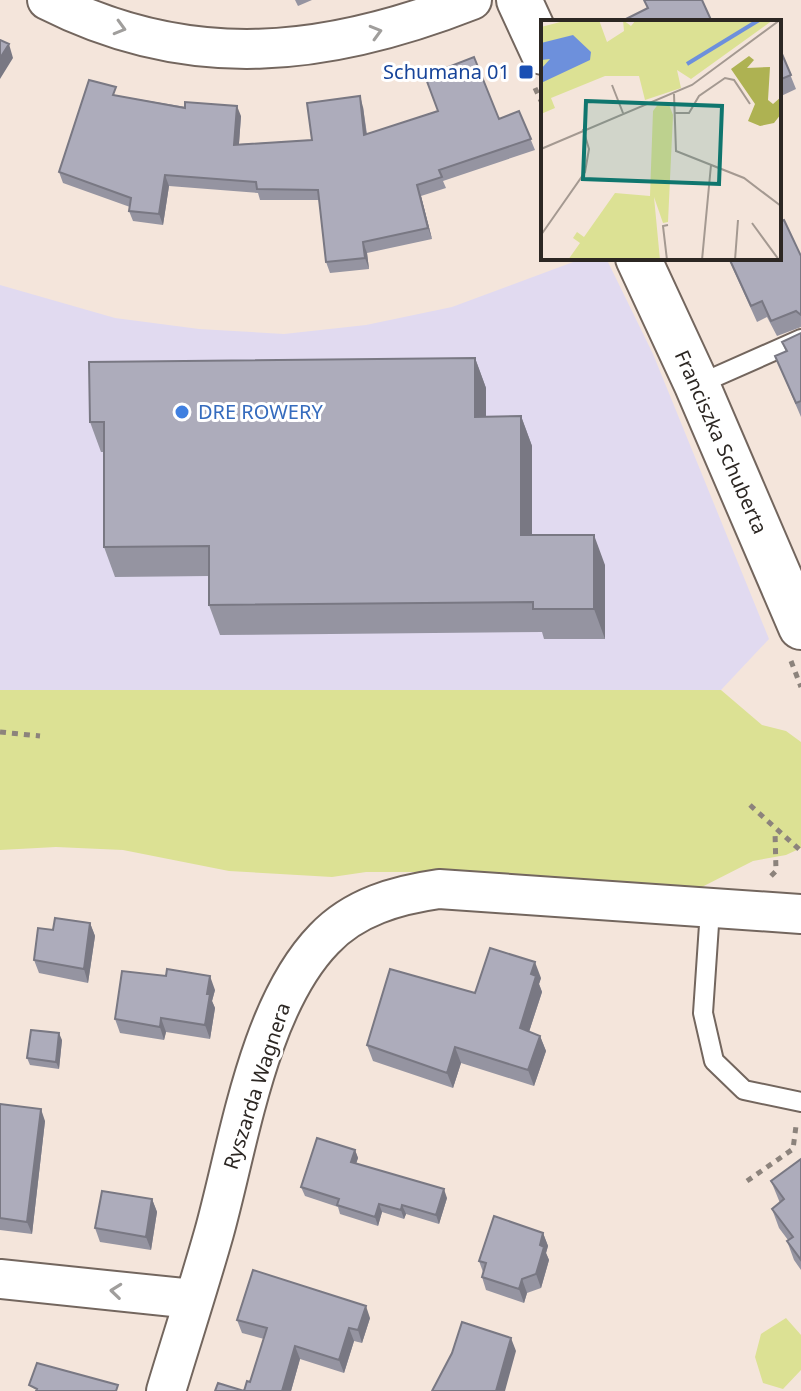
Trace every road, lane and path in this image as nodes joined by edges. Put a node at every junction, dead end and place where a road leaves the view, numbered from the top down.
1 (47, 0) edge
2 (472, 0) edge
3 (519, 0) edge
4 (541, 48) edge
5 (639, 260) edge
6 (801, 339) edge
7 (697, 385) junction
8 (801, 627) edge
9 (0, 732) edge
10 (40, 736) dead end
11 (750, 805) dead end
12 (775, 831) junction
13 (801, 851) edge
14 (710, 910) junction
15 (754, 912) junction
16 (801, 914) edge
17 (800, 1102) edge
18 (747, 1181) dead end
19 (0, 1279) edge
20 (193, 1299) junction
21 (166, 1391) edge

1 -> 2 street
3 - 4 main road
5 - 7 main road, Franciszka Schuberta
6 - 7 lane
7 - 8 main road, Franciszka Schuberta
9 - 10 path
11 - 12 path
12 - 13 path
12 - 15 path
14 - 15 street, Ryszarda Wagnera
14 - 17 lane
14 - 20 street, Ryszarda Wagnera
15 - 16 street, Ryszarda Wagnera
17 - 18 path
20 -> 19 street
20 - 21 street, Ryszarda Wagnera

